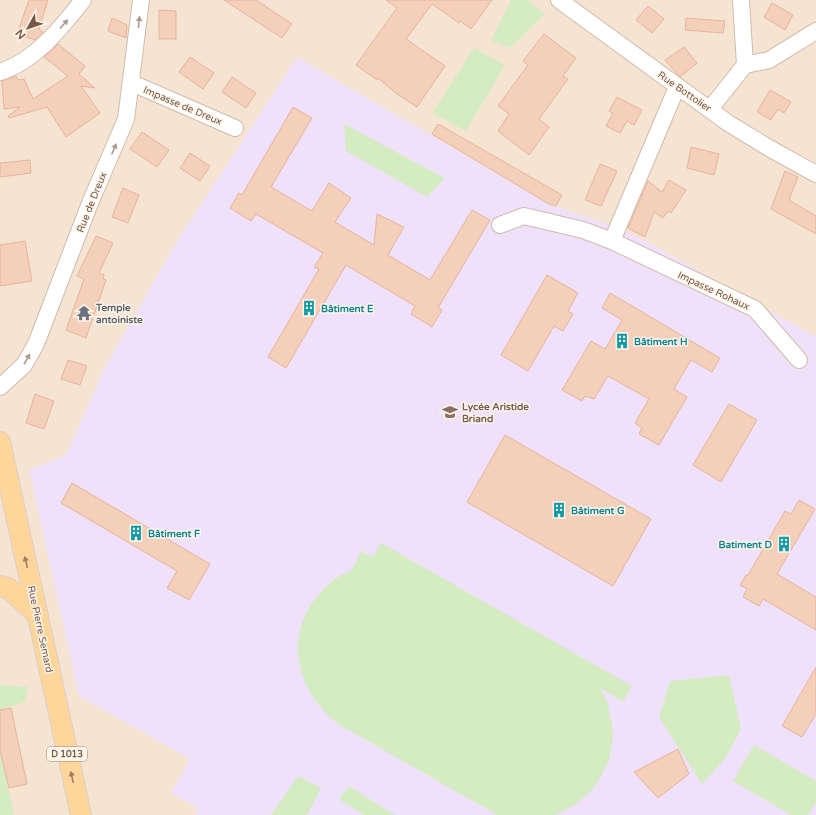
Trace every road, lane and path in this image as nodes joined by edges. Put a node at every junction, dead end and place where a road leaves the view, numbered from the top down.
1 (83, 0) edge
2 (141, 0) edge
3 (559, 0) edge
4 (741, 0) edge
5 (816, 31) edge
6 (745, 65) junction
7 (0, 72) edge
8 (132, 83) junction
9 (677, 87) junction
10 (710, 109) junction
11 (235, 128) dead end
12 (816, 174) edge
13 (500, 225) dead end
14 (612, 241) junction
15 (799, 360) dead end
16 (0, 387) edge
17 (0, 442) edge
18 (0, 586) edge
19 (37, 614) junction
20 (81, 815) edge

7 -> 1 street
8 -> 2 street, Rue de Dreux
3 - 9 street, Rue Bottolier
4 - 6 street
5 - 6 street
6 - 10 street
8 - 11 street, Impasse de Dreux
16 -> 8 street, Rue de Dreux
9 - 10 street, Rue Bottolier
9 - 14 street
10 - 12 street, Rue Bottolier
13 - 14 street, Impasse Rohaux
14 - 15 street, Impasse Rohaux
19 -> 17 main road, Rue Pierre Semard / D 1013
18 - 19 main road
20 -> 19 main road, Rue Pierre Semard / D 1013

